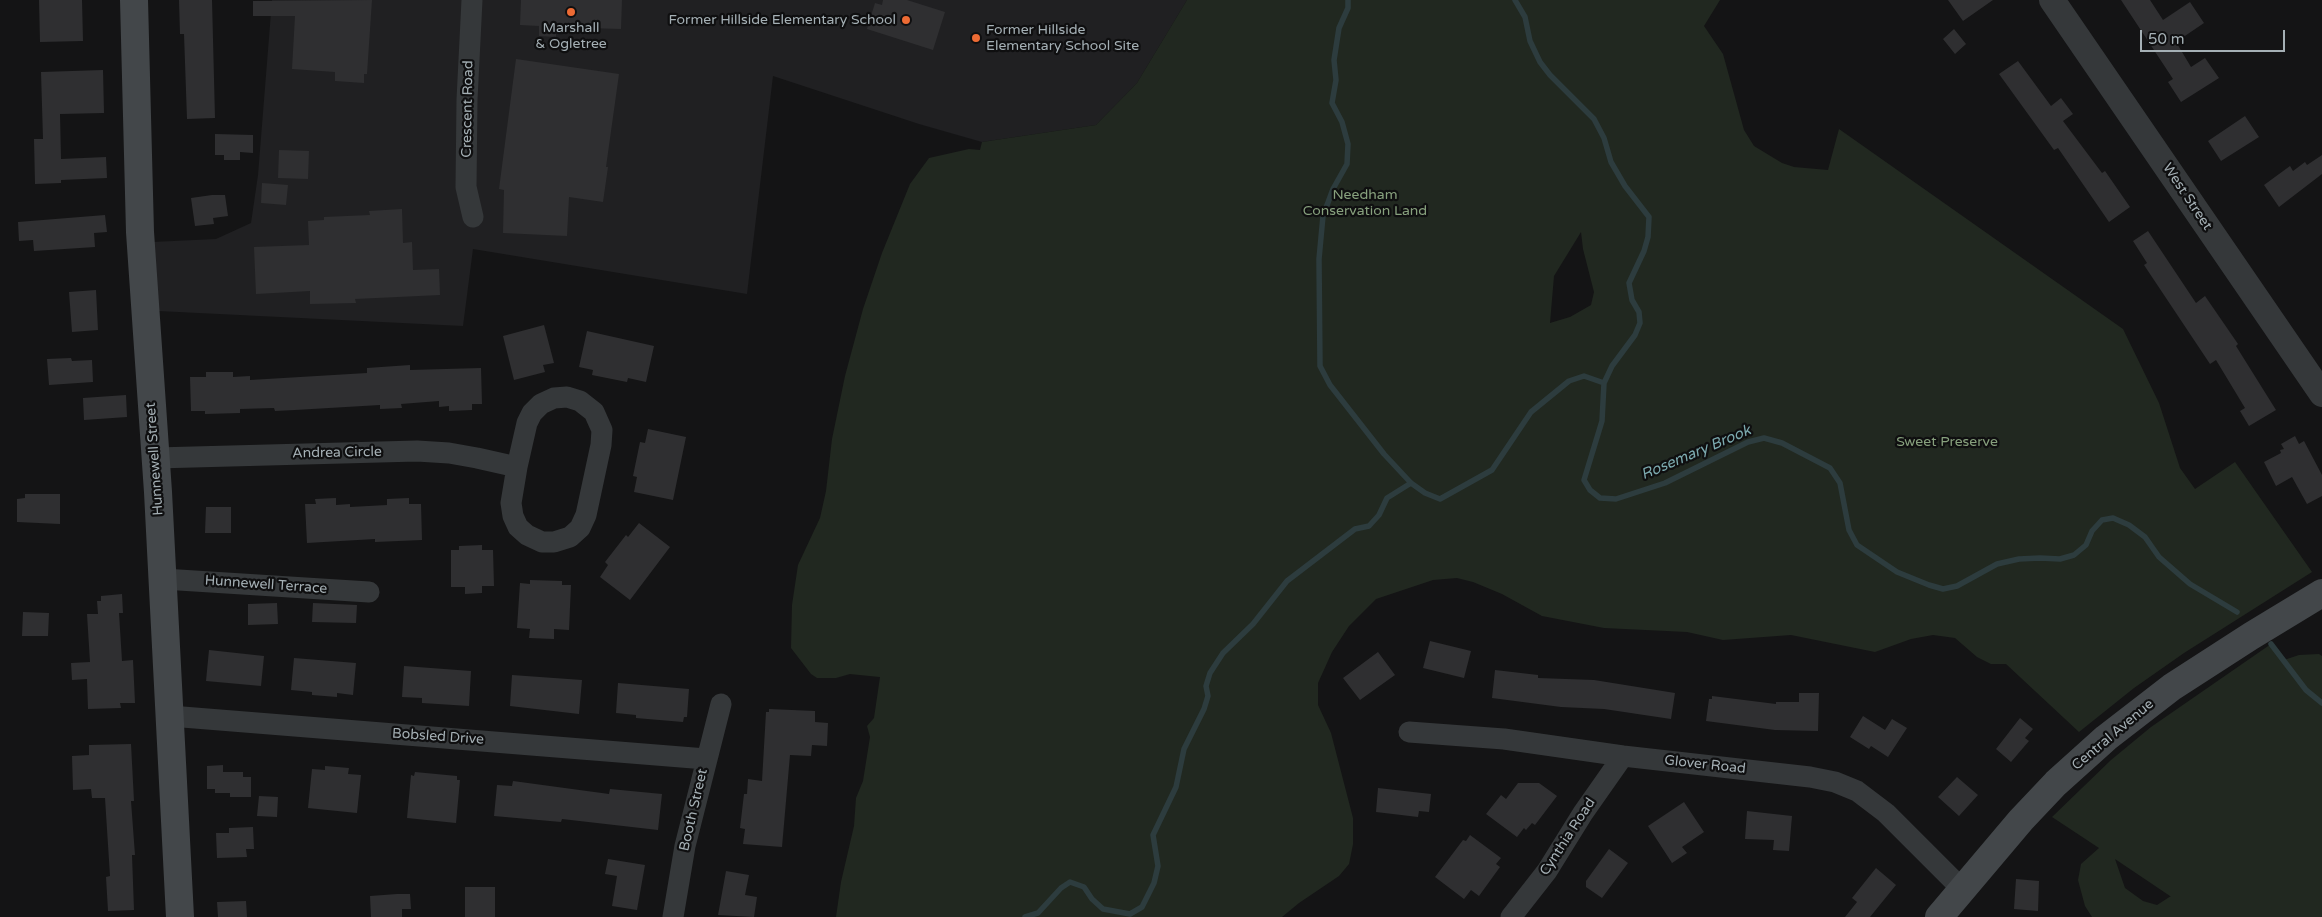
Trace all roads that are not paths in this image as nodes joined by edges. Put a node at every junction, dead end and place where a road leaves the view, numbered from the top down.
1 (134, 0) edge
2 (472, 0) edge
3 (2052, 0) edge
4 (473, 217) dead end
5 (2322, 394) edge
6 (156, 458) junction
7 (517, 467) junction
8 (163, 579) junction
9 (369, 592) dead end
10 (2322, 593) edge
11 (721, 704) dead end
12 (170, 716) junction
13 (1408, 732) dead end
14 (1623, 756) junction
15 (706, 759) junction
16 (1962, 889) junction
17 (180, 917) edge
18 (673, 917) edge
19 (1511, 917) edge
20 (1939, 917) edge

1 - 6 main road, Hunnewell Street
2 - 4 street, Crescent Road
3 - 5 street, West Street
6 - 7 street, Andrea Circle
6 - 8 main road, Hunnewell Street
7 - 7 street
8 - 9 street, Hunnewell Terrace
8 - 12 main road, Hunnewell Street
10 - 16 main road, Central Avenue
11 - 15 street, Booth Street
12 - 15 street, Bobsled Drive
12 - 17 main road, Hunnewell Street
13 - 14 street, Glover Road
14 - 16 street, Glover Road
14 - 19 street, Cynthia Road
15 - 18 street, Booth Street
16 - 20 main road, Central Avenue

